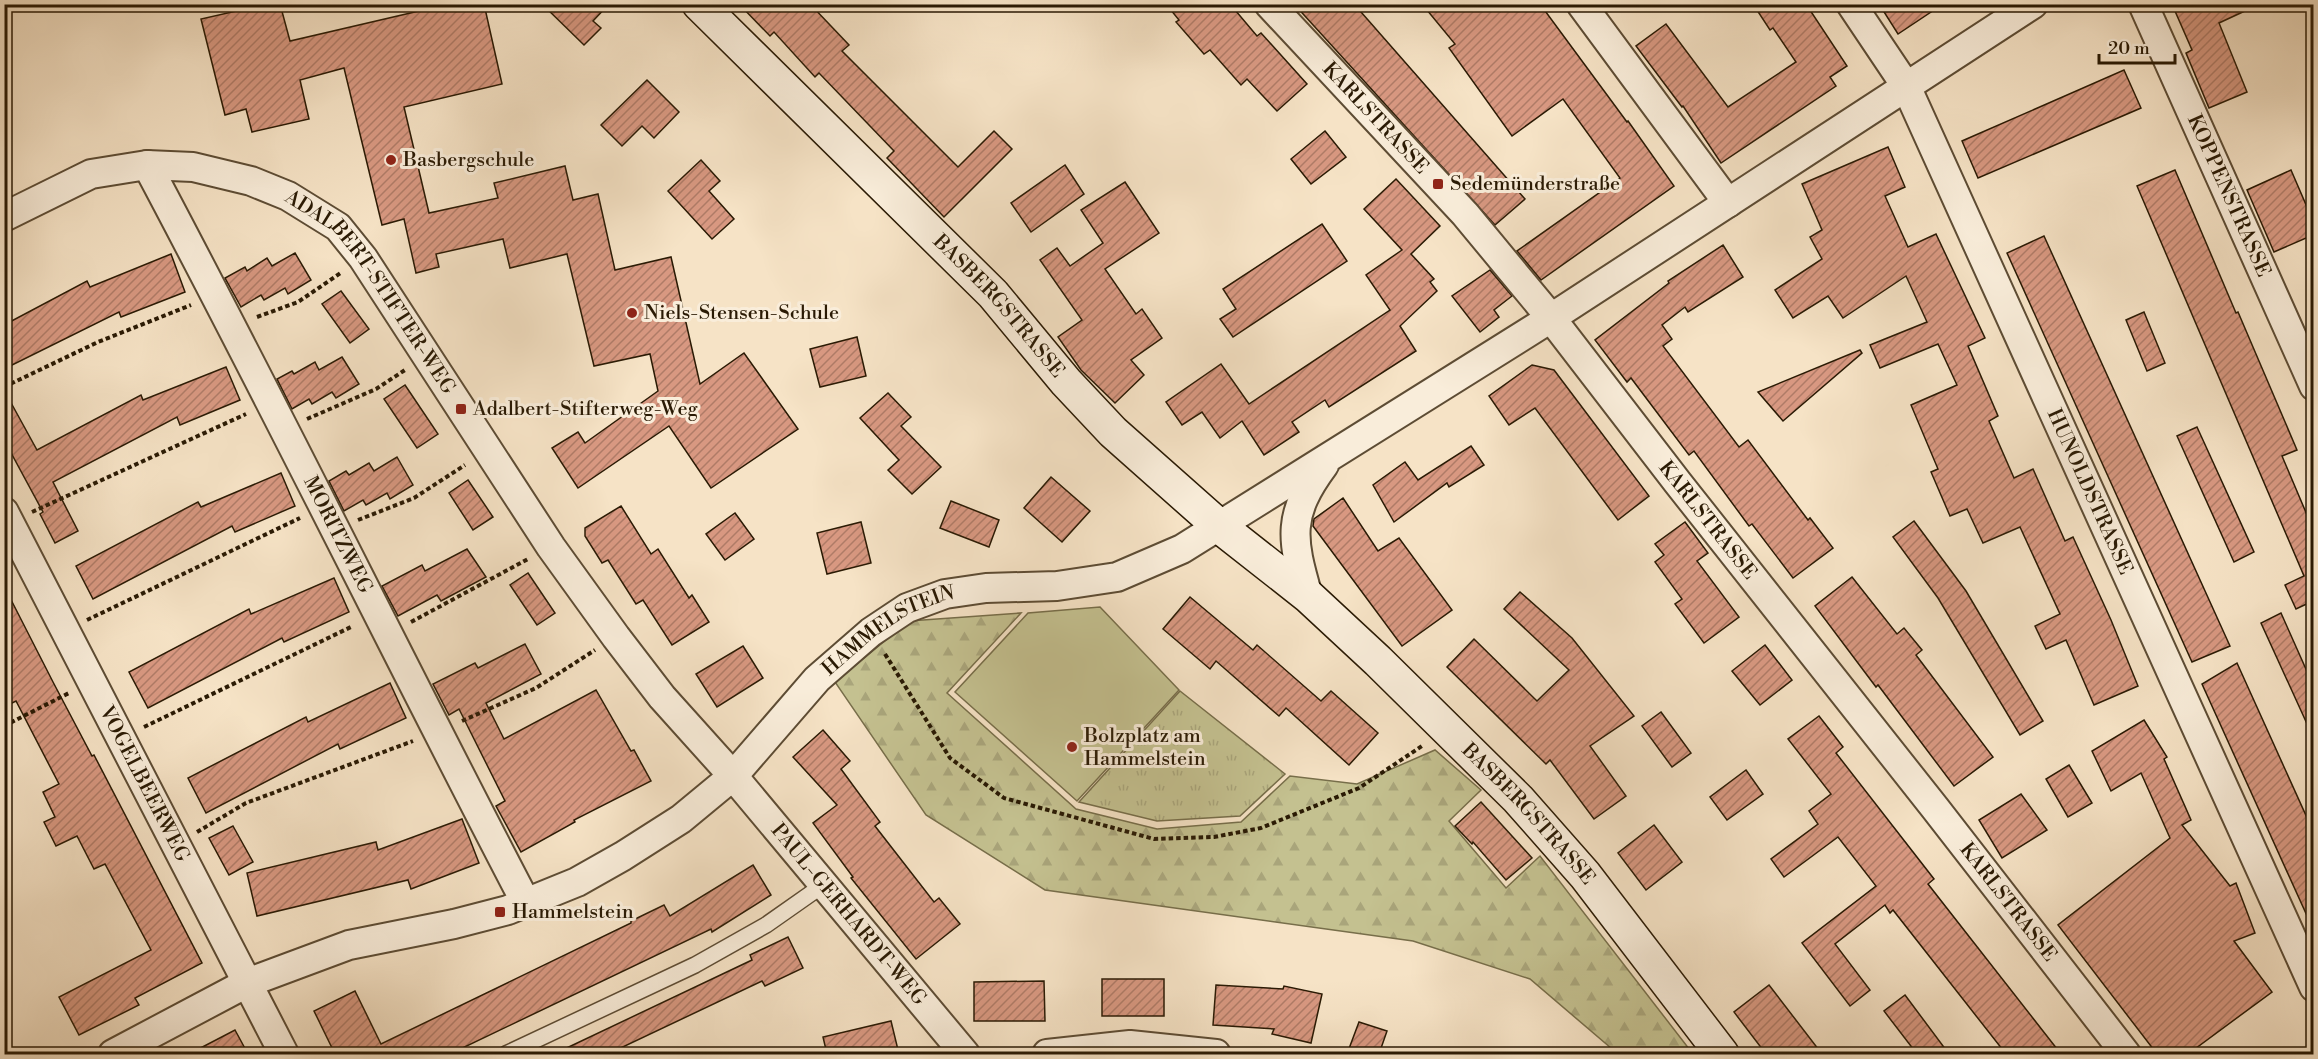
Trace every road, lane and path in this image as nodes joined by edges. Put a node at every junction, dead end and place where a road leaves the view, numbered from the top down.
1 (699, 4) edge
2 (1269, 4) edge
3 (1581, 4) edge
4 (1851, 4) edge
5 (2033, 4) edge
6 (2143, 4) edge
7 (1906, 86) junction
8 (147, 165) junction
9 (1728, 203) junction
10 (4, 217) edge
11 (363, 258) junction
12 (217, 295) junction
13 (1551, 318) junction
14 (231, 326) junction
15 (426, 357) junction
16 (2313, 386) edge
17 (4, 387) edge
18 (271, 402) junction
19 (283, 429) junction
20 (488, 449) junction
21 (1330, 456) junction
22 (7, 517) edge
23 (330, 518) junction
24 (1219, 526) junction
25 (551, 547) junction
26 (1308, 596) junction
27 (384, 623) junction
28 (65, 631) junction
29 (871, 632) junction
30 (616, 637) junction
31 (91, 682) junction
32 (4, 726) edge
33 (1447, 728) junction
34 (437, 732) junction
35 (122, 738) junction
36 (733, 776) junction
37 (176, 845) junction
38 (823, 885) junction
39 (526, 903) junction
40 (247, 983) junction
41 (2313, 987) edge
42 (113, 1054) edge
43 (284, 1054) edge
44 (506, 1054) edge
45 (965, 1054) edge
46 (1047, 1054) edge
47 (1216, 1054) edge
48 (1722, 1054) edge
49 (2126, 1054) edge

1 - 24 main road, BASBERGSTRASSE
2 - 13 street, KARLSTRASSE
3 - 9 street
4 - 7 street, HUNOLDSTRASSE
5 - 7 street
6 - 16 street, KOPPENSTRASSE
7 - 9 street
7 - 41 street, HUNOLDSTRASSE
8 - 10 street, ADALBERT-STIFTER-WEG
8 - 11 street, ADALBERT-STIFTER-WEG
8 - 12 street, MORITZWEG
9 - 13 street
11 - 14 path
11 - 15 street, ADALBERT-STIFTER-WEG
12 - 14 street, MORITZWEG
12 - 17 path
13 - 21 street
13 - 49 street, KARLSTRASSE
14 - 18 street, MORITZWEG
15 - 19 path
15 - 20 street, ADALBERT-STIFTER-WEG
18 - 19 street, MORITZWEG
18 - 22 path
19 - 23 street, MORITZWEG
20 - 23 path
20 - 25 street, ADALBERT-STIFTER-WEG
21 - 24 street
21 - 26 street, BASBERGSTRASSE
22 - 28 street, VOGELBEERWEG
23 - 27 street, MORITZWEG
23 - 28 path
24 - 26 main road, BASBERGSTRASSE
24 - 29 street, HAMMELSTEIN
25 - 27 path
25 - 30 street, ADALBERT-STIFTER-WEG
26 - 33 main road, BASBERGSTRASSE
27 - 34 street, MORITZWEG
27 - 35 path
28 - 31 street, VOGELBEERWEG
29 - 33 path
29 - 36 street, HAMMELSTEIN
30 - 34 path
30 - 36 street, ADALBERT-STIFTER-WEG
31 - 32 path
31 - 35 street, VOGELBEERWEG
33 - 48 main road, BASBERGSTRASSE
34 - 37 path
34 - 39 street, MORITZWEG
35 - 37 street, VOGELBEERWEG
36 - 38 street, PAUL-GERHARDT-WEG
36 - 39 street, HAMMELSTEIN
37 - 40 street, VOGELBEERWEG
38 - 44 lane
38 - 45 street, PAUL-GERHARDT-WEG
39 - 40 street, HAMMELSTEIN
40 - 42 street, HAMMELSTEIN
40 - 43 street, VOGELBEERWEG
46 - 47 street

